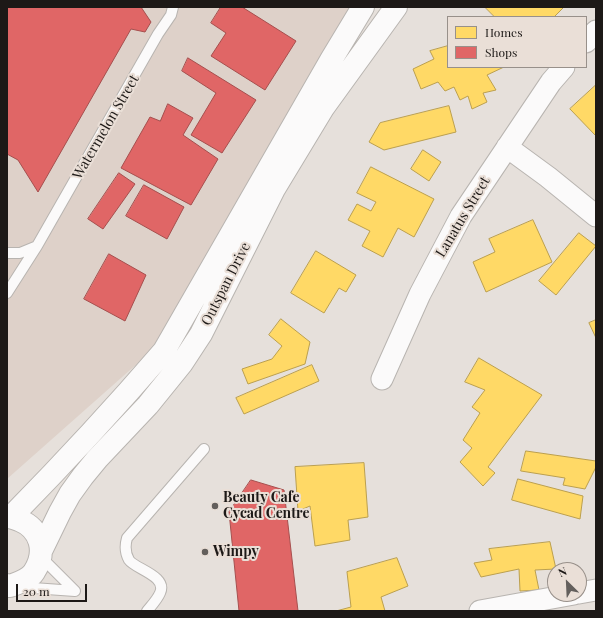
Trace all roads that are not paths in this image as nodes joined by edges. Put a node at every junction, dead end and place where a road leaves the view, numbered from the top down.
1 (173, 7) edge
2 (363, 7) edge
3 (396, 7) edge
4 (596, 31) edge
5 (587, 41) edge
6 (563, 68) edge
7 (507, 147) junction
8 (596, 216) edge
9 (37, 246) junction
10 (7, 253) edge
11 (7, 293) edge
12 (382, 379) dead end
13 (204, 449) dead end
14 (9, 517) edge
15 (41, 553) junction
16 (8, 586) edge
17 (547, 599) edge
18 (147, 611) edge
19 (480, 611) edge

1 - 9 lane, Watermelon Street
2 - 14 street, Outspan Drive
3 - 15 street, Outspan Drive
4 - 5 street
6 - 7 street, Lanatus Street
7 - 8 street
7 - 12 street, Lanatus Street
9 - 10 lane
9 - 11 lane, Watermelon Street
13 - 18 lane
14 - 15 street
15 - 16 street, Outspan Drive
15 - 16 lane
17 - 19 street

